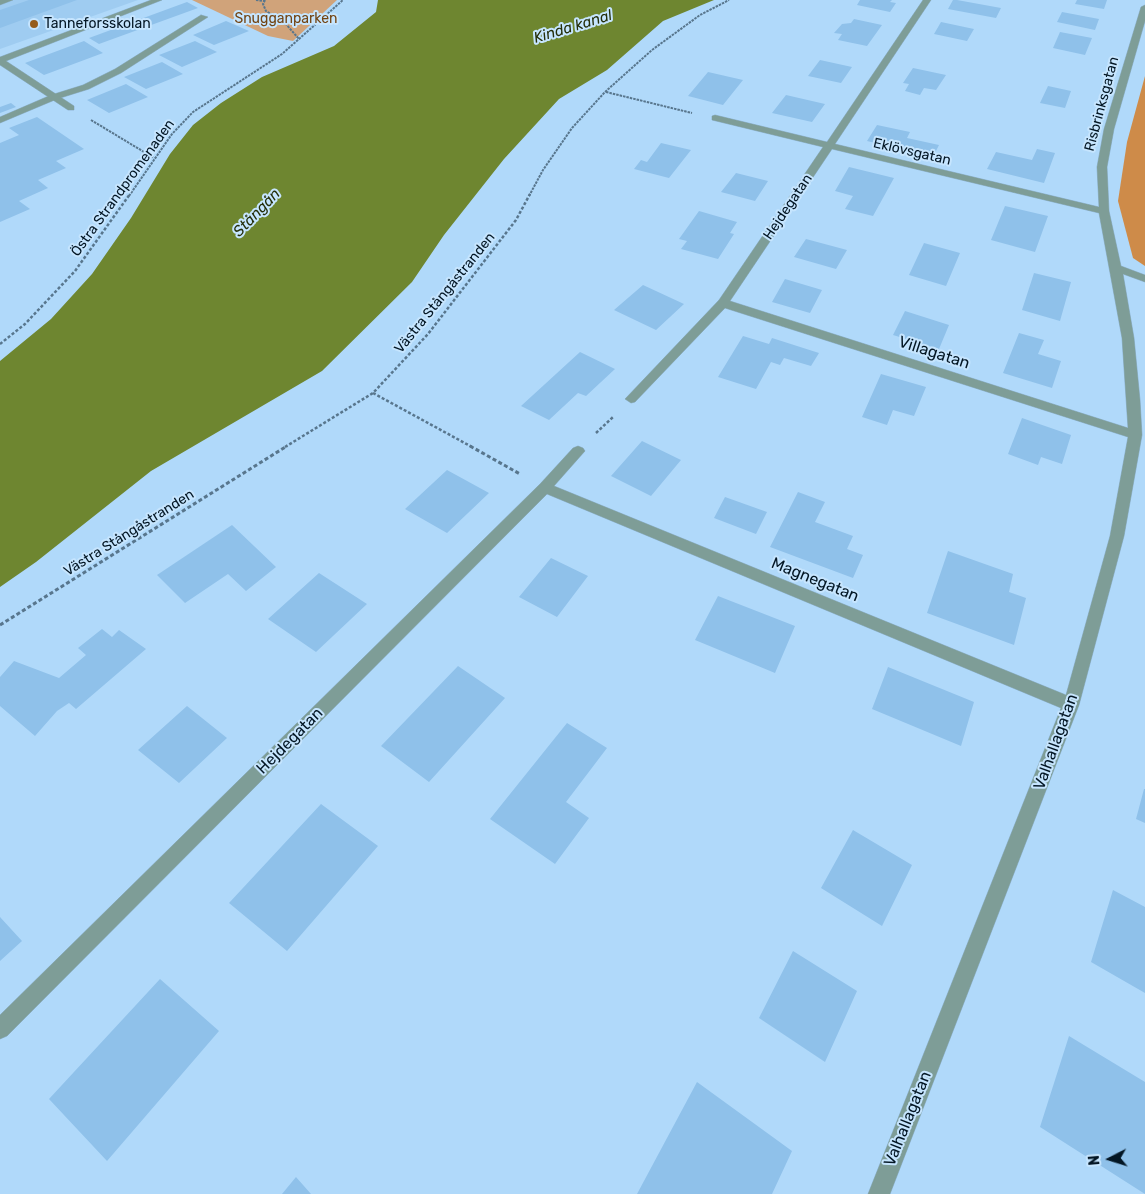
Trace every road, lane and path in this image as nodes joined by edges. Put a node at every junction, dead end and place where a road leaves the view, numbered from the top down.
1 (9, 0) edge
2 (158, 0) edge
3 (256, 0) edge
4 (343, 0) edge
5 (729, 0) edge
6 (927, 0) edge
7 (265, 1) edge
8 (0, 3) edge
9 (1145, 7) edge
10 (204, 17) dead end
11 (300, 39) junction
12 (0, 61) edge
13 (605, 92) junction
14 (54, 97) junction
15 (71, 108) dead end
16 (683, 111) dead end
17 (715, 118) dead end
18 (0, 120) edge
19 (91, 120) dead end
20 (830, 146) junction
21 (154, 158) junction
22 (1104, 211) junction
23 (1116, 268) junction
24 (1145, 279) edge
25 (722, 303) junction
26 (0, 344) edge
27 (373, 393) junction
28 (631, 398) joint
29 (1135, 435) junction
30 (578, 451) joint
31 (545, 488) junction
32 (0, 625) edge
33 (1071, 705) junction
34 (0, 1029) edge
35 (879, 1194) edge

1 - 8 street
2 - 12 street
3 - 7 path
4 - 11 path, Östra Strandpromenaden
5 - 13 path, Västra Stångåstranden
6 - 20 street, Hejdegatan
7 - 11 path
9 - 22 street, Risbrinksgatan
10 - 14 street
11 - 21 path, Östra Strandpromenaden
12 - 14 street
13 - 16 path
13 - 27 path, Västra Stångåstranden
14 - 15 street
14 - 18 street
17 - 20 street, Eklövsgatan
19 - 21 path
20 - 22 street, Eklövsgatan
20 - 25 street, Hejdegatan
21 - 26 path, Östra Strandpromenaden
22 - 23 street, Risbrinksgatan
23 - 24 street
23 - 29 street, Valhallagatan
25 - 28 street, Hejdegatan
25 - 29 street, Villagatan
27 - 31 path
27 - 32 path, Västra Stångåstranden
28 - 30 path
29 - 33 street, Valhallagatan
30 - 31 street, Hejdegatan
31 - 33 street, Magnegatan
31 - 34 street, Hejdegatan
33 - 35 street, Valhallagatan

